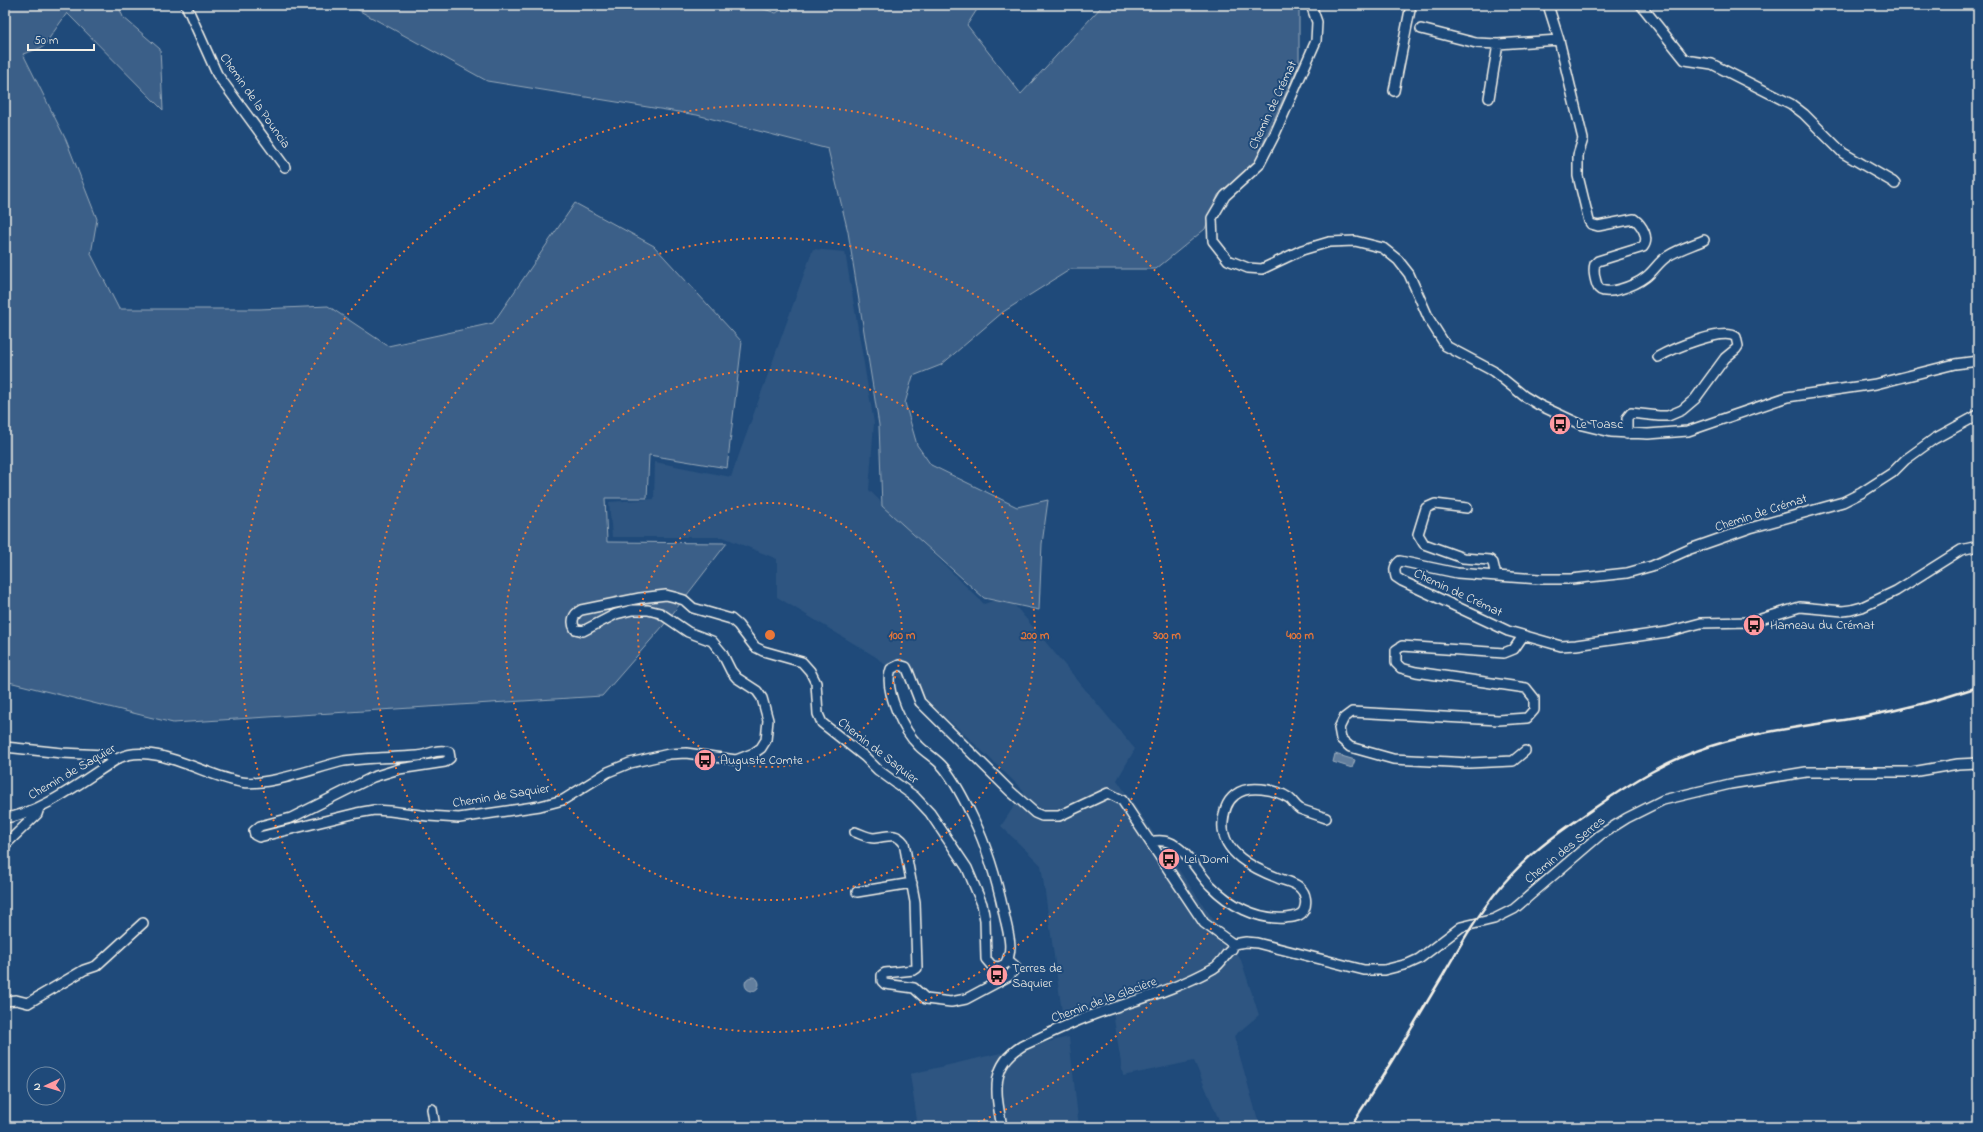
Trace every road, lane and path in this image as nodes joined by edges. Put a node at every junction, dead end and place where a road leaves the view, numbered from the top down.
1 (186, 5) edge
2 (1311, 5) edge
3 (1411, 5) edge
4 (1548, 5) edge
5 (1641, 5) edge
6 (1421, 29) dead end
7 (1559, 40) junction
8 (1498, 44) junction
9 (1394, 91) dead end
10 (1489, 98) dead end
11 (285, 167) dead end
12 (1894, 184) dead end
13 (1704, 240) dead end
14 (1658, 357) dead end
15 (1978, 361) edge
16 (1978, 415) edge
17 (1627, 434) junction
18 (1467, 508) dead end
19 (1978, 546) edge
20 (1496, 576) junction
21 (1523, 636) junction
22 (5, 747) edge
23 (1525, 751) dead end
24 (115, 760) junction
25 (1978, 763) edge
26 (39, 808) junction
27 (5, 818) edge
28 (1326, 818) dead end
29 (855, 832) dead end
30 (1150, 842) junction
31 (5, 844) edge
32 (912, 883) junction
33 (857, 892) dead end
34 (143, 923) dead end
35 (1229, 945) junction
36 (1008, 960) junction
37 (5, 1001) edge
38 (432, 1109) dead end
39 (435, 1127) edge
40 (1002, 1127) edge

1 - 11 street, Chemin de la Pouncia
2 - 17 street, Chemin de Crémat
3 - 9 street
4 - 7 street
5 - 12 street
6 - 8 street
7 - 8 street
7 - 13 street
8 - 10 street
14 - 17 street
15 - 17 street, Chemin de Crémat
16 - 20 street, Chemin de Crémat
18 - 20 street
19 - 21 street, Chemin de Crémat
20 - 21 street, Chemin de Crémat
21 - 23 street
22 - 24 street
24 - 26 street, Chemin de Saquier
24 - 36 street, Chemin de Saquier
25 - 35 street, Chemin des Serres
26 - 27 street, Chemin de Saquier
26 - 31 street
28 - 30 street
29 - 32 street
30 - 35 street
30 - 36 street
32 - 33 street
32 - 36 street
34 - 37 street
35 - 40 street, Chemin de la Glacière
38 - 39 street

